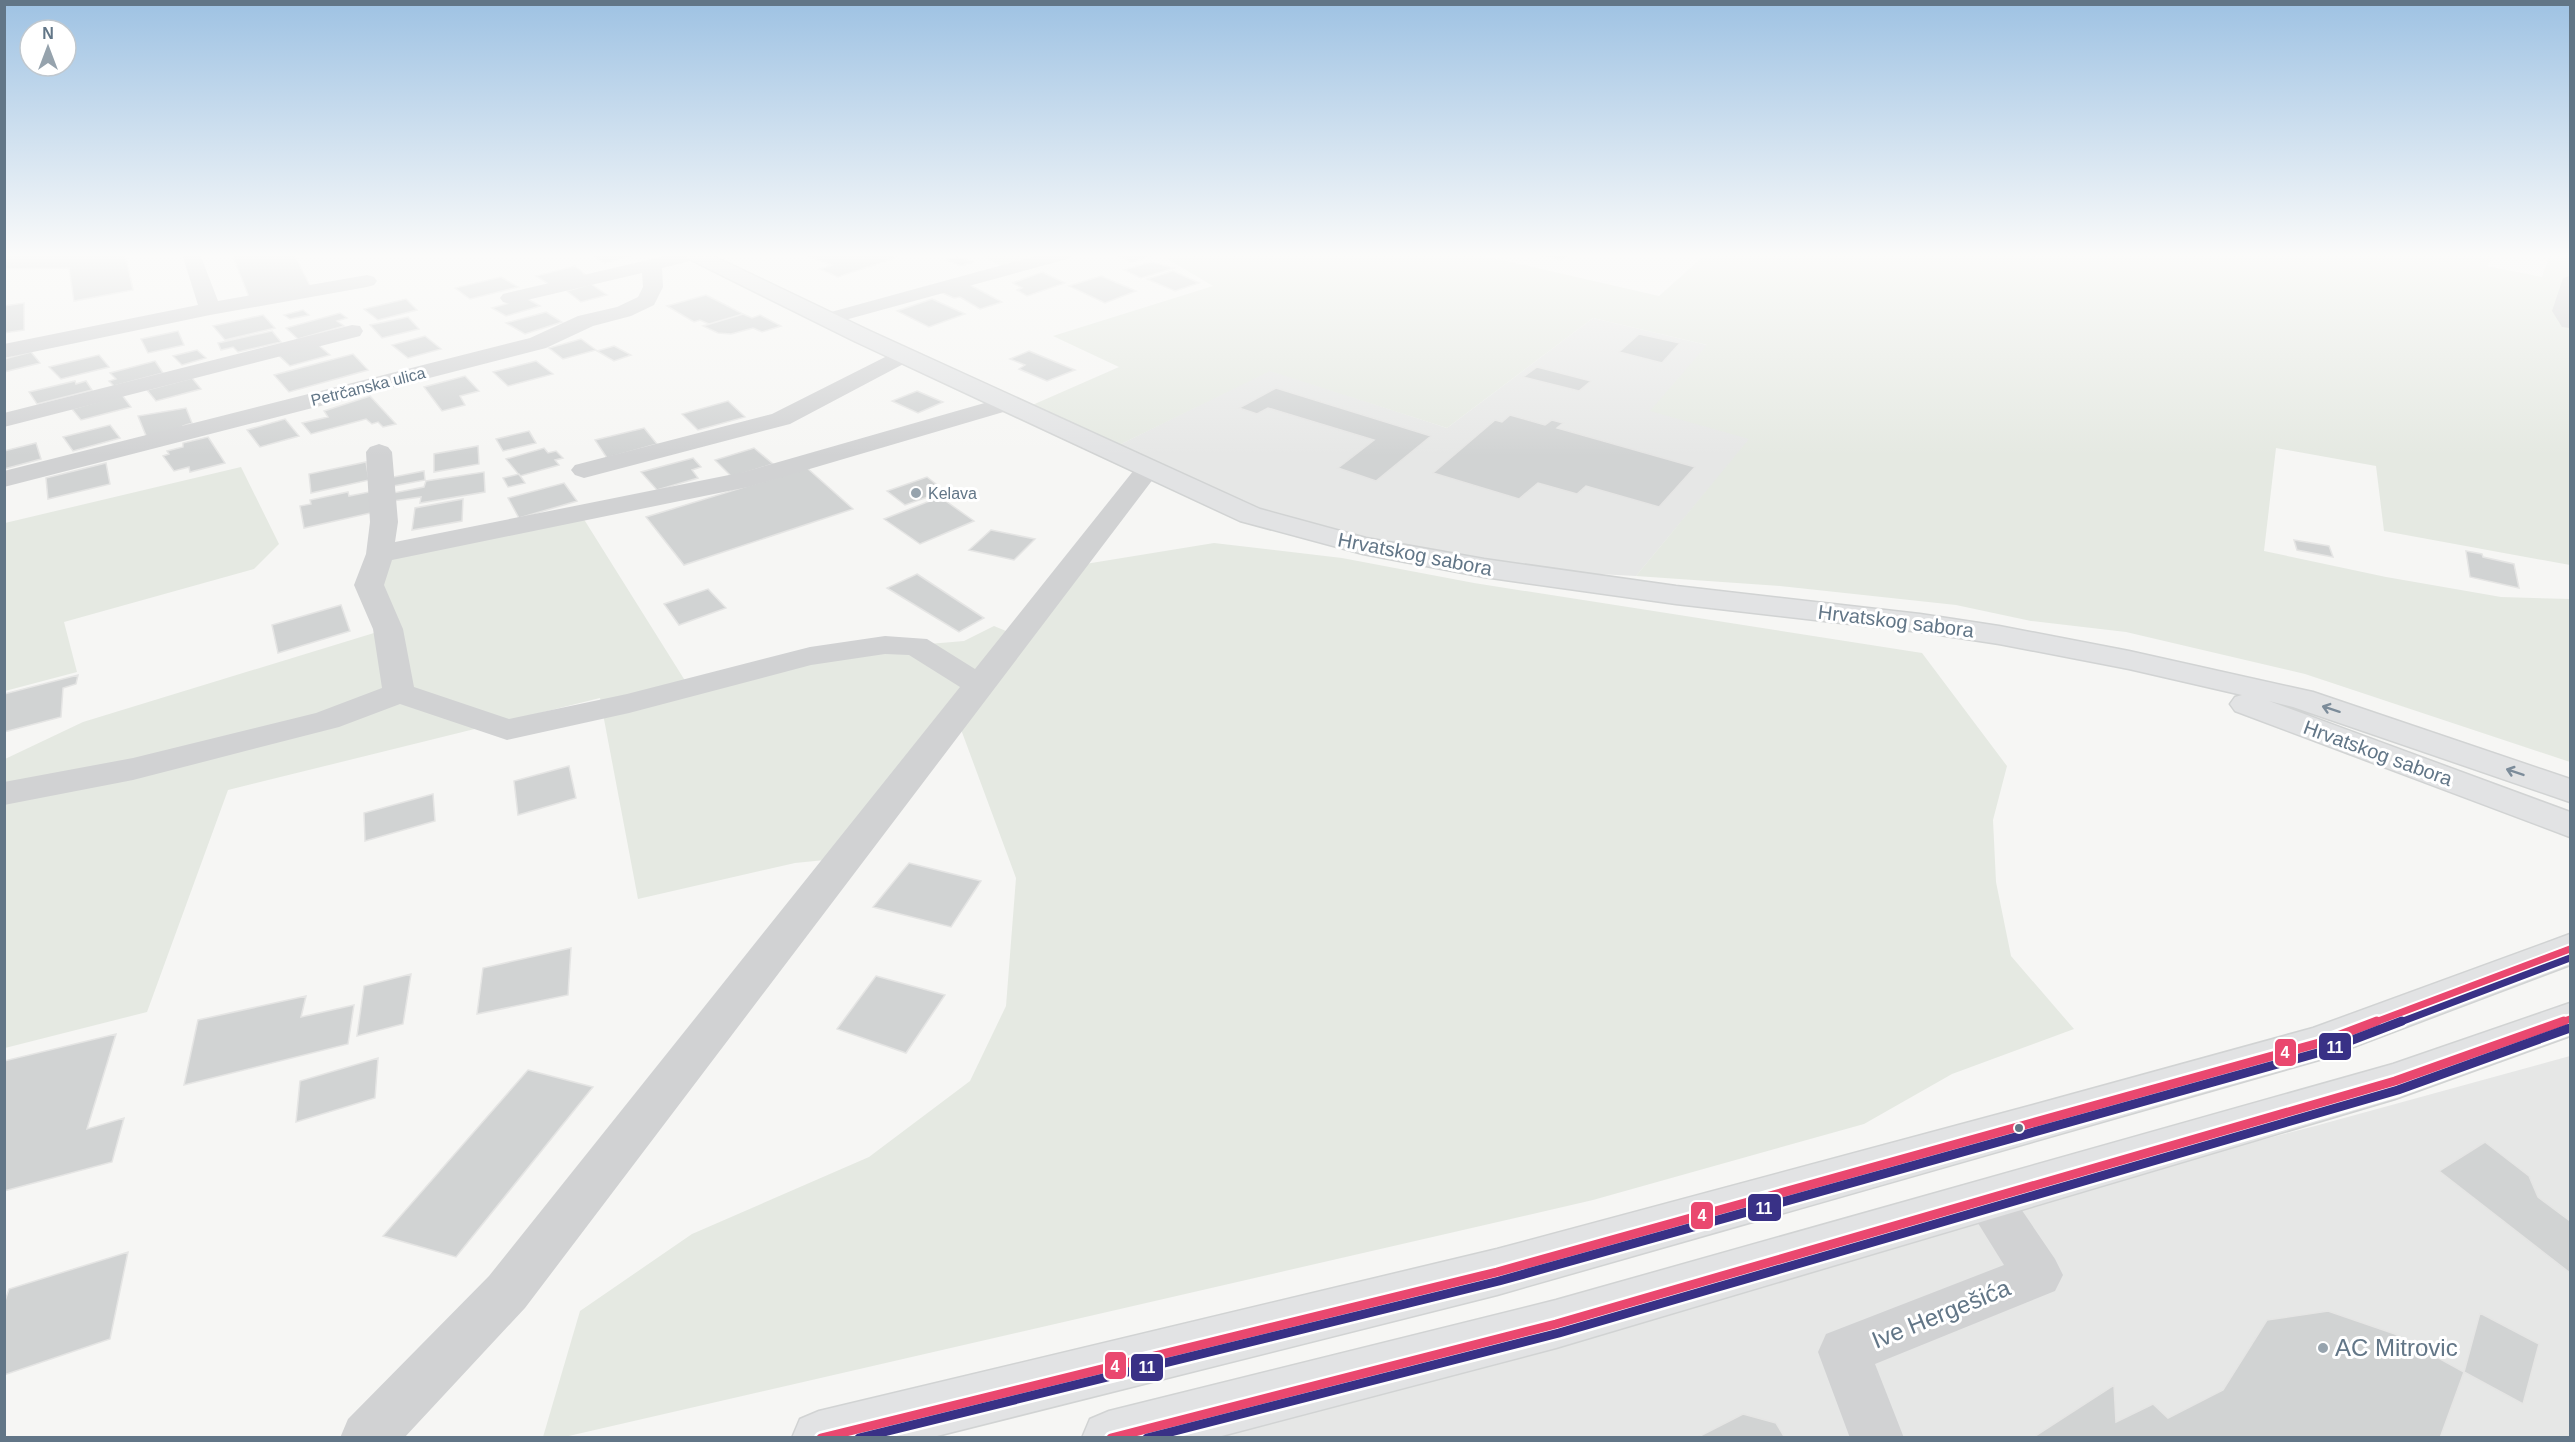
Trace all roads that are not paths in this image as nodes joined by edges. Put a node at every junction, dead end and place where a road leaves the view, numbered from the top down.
1 (150, 321) edge
2 (585, 321) edge
3 (832, 321) edge
4 (352, 331) dead end
5 (4, 351) edge
6 (903, 355) junction
7 (1009, 404) junction
8 (4, 420) edge
9 (379, 452) dead end
10 (584, 470) dead end
11 (1147, 470) junction
12 (4, 479) edge
13 (380, 554) junction
14 (2188, 675) junction
15 (980, 686) junction
16 (399, 693) junction
17 (2571, 791) edge
18 (4, 794) edge
19 (2513, 803) junction
20 (2571, 825) edge
21 (2571, 841) edge
22 (2571, 950) edge
23 (2571, 1019) edge
24 (1987, 1199) junction
25 (366, 1437) edge
26 (819, 1437) edge
27 (1109, 1437) edge
28 (1877, 1437) edge

1 - 5 street
2 - 12 street, Petrčanska ulica
3 - 6 main road, Hrvatskog sabora
4 - 8 street
6 - 7 main road, Hrvatskog sabora
6 - 10 street
7 - 11 main road, Hrvatskog sabora
7 - 13 street
9 - 13 street
11 - 14 main road, Hrvatskog sabora
11 - 15 street
13 - 16 street
17 -> 14 main road, Hrvatskog sabora
14 - 19 main road, Hrvatskog sabora
15 - 16 street
15 - 25 street
16 - 18 street
19 - 20 main road, Hrvatskog sabora
19 - 21 main road
22 - 26 main road
23 - 24 main road
24 - 27 main road
24 - 28 street, Ive Hergešića

